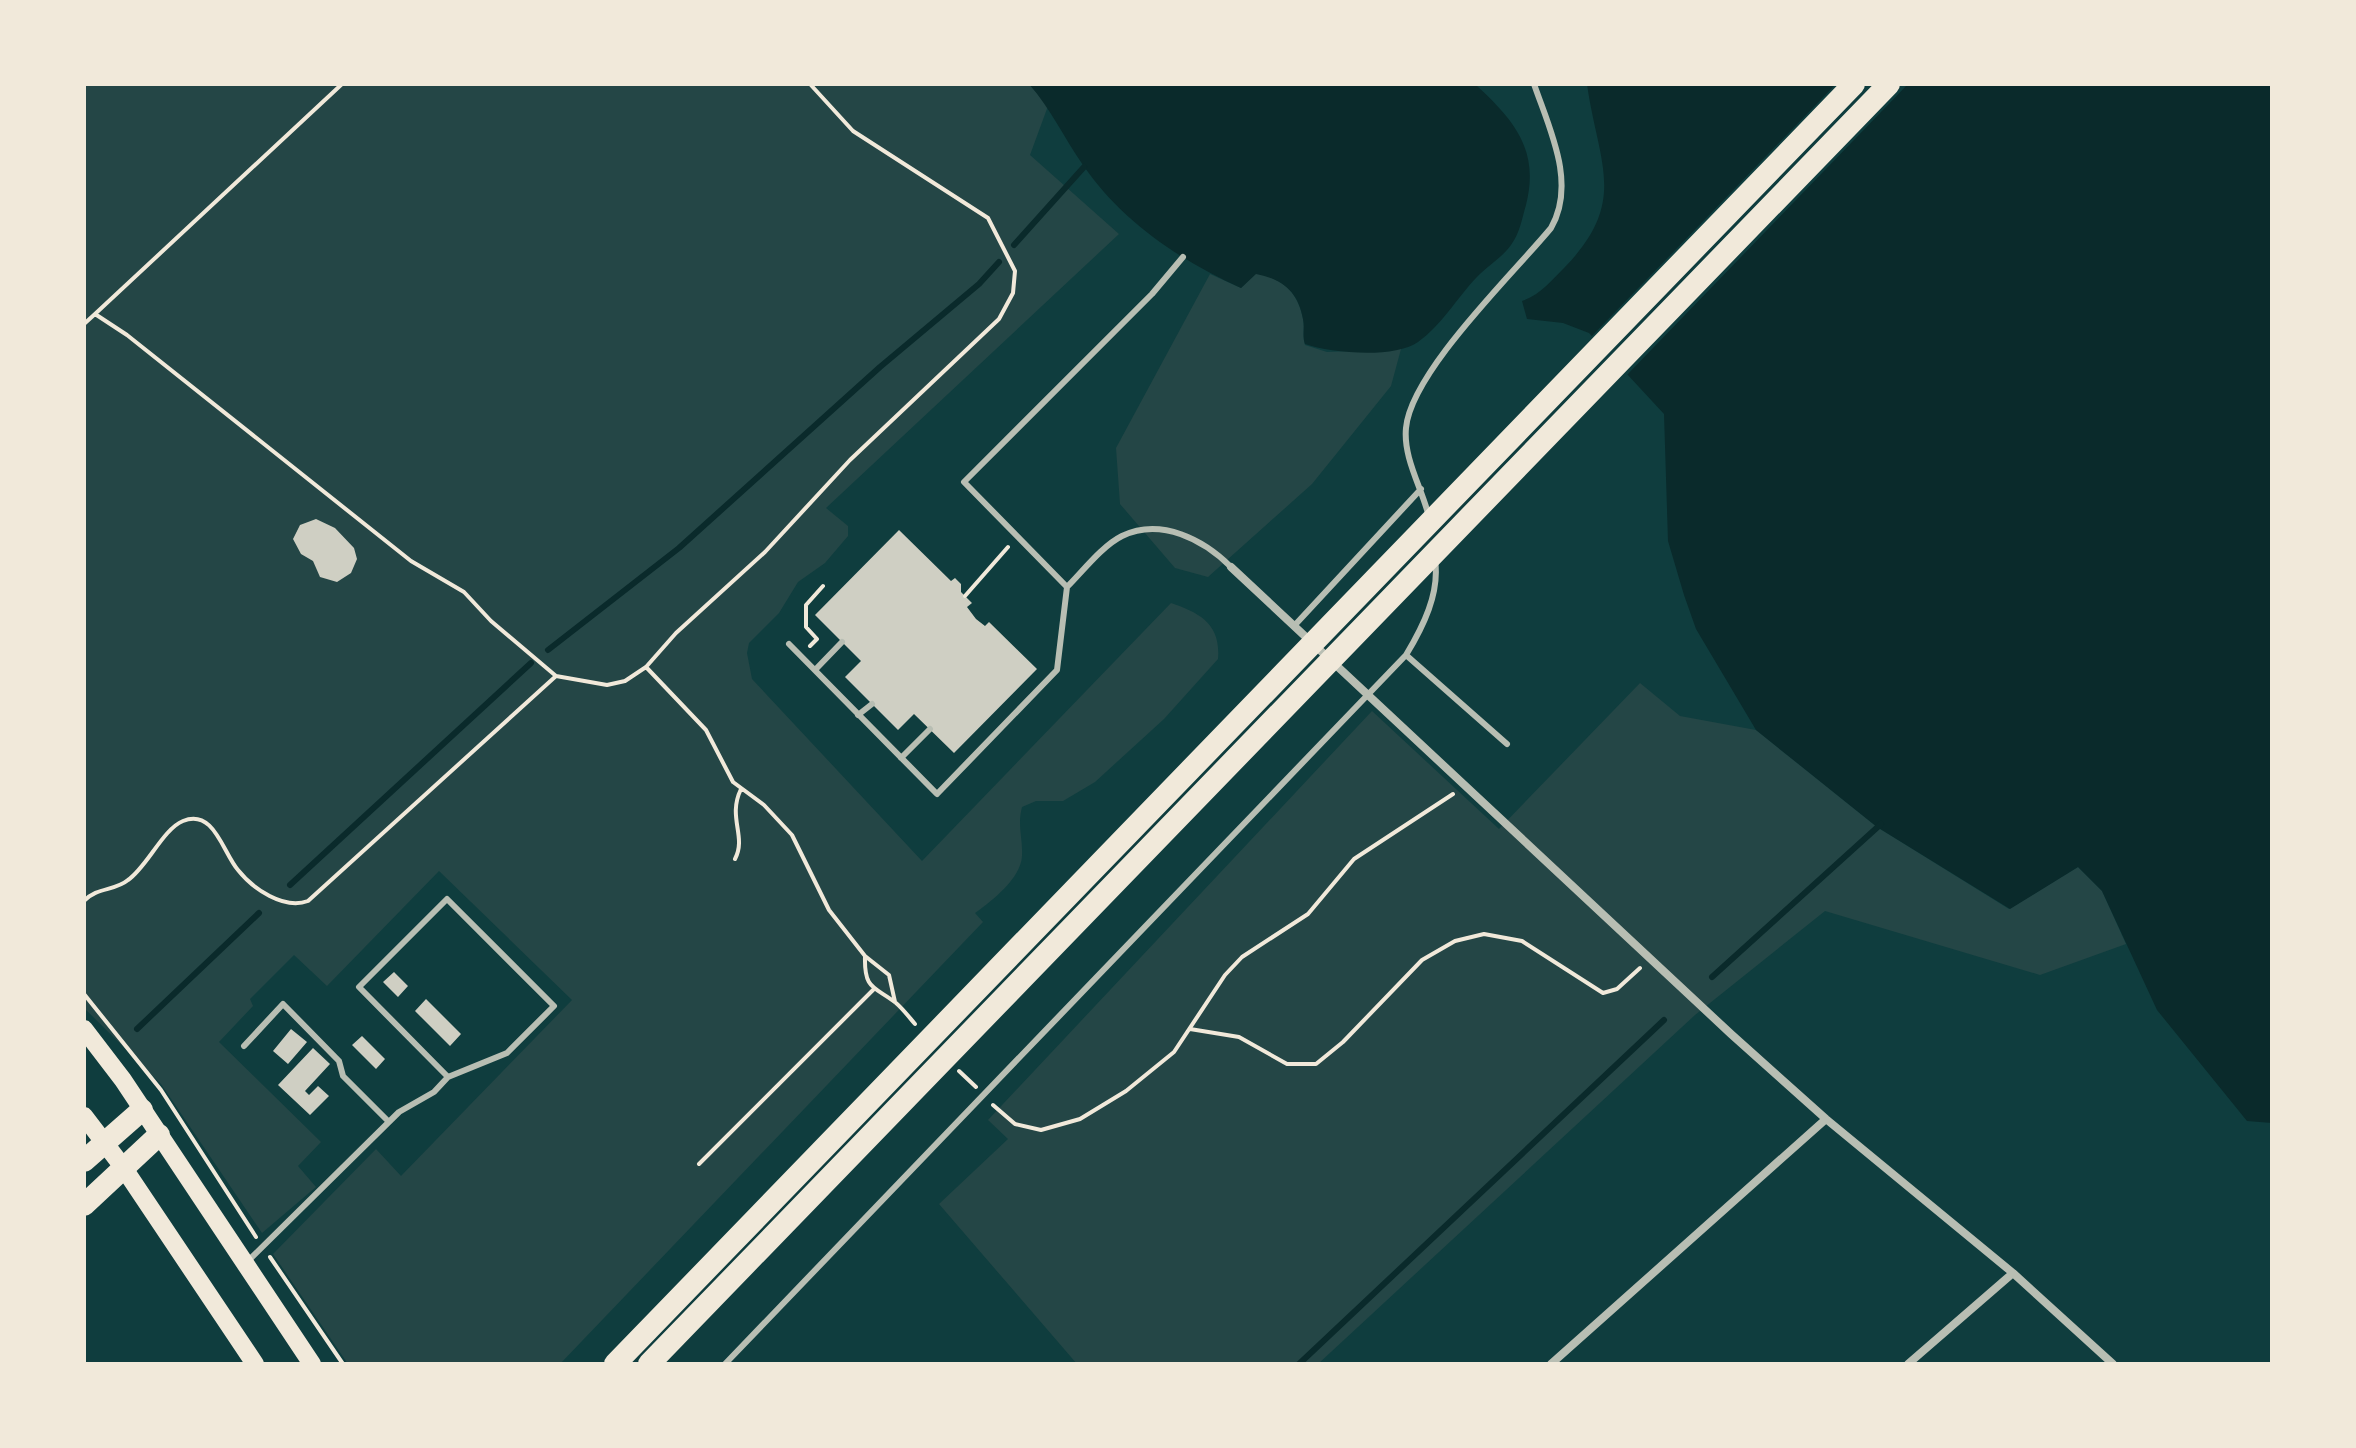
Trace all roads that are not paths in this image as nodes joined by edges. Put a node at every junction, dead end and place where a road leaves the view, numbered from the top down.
1 (1534, 84) edge
2 (1854, 84) edge
3 (1889, 84) edge
4 (1183, 257) dead end
5 (1421, 489) junction
6 (1431, 529) dead end
7 (1433, 542) dead end
8 (1231, 567) joint
9 (1067, 587) junction
10 (1294, 626) junction
11 (842, 642) dead end
12 (789, 644) dead end
13 (1406, 655) junction
14 (815, 670) junction
15 (1369, 695) junction
16 (872, 704) dead end
17 (858, 715) junction
18 (930, 729) dead end
19 (1507, 744) dead end
20 (901, 758) junction
21 (84, 1029) edge
22 (244, 1046) dead end
23 (448, 1077) junction
24 (142, 1110) junction
25 (84, 1116) edge
26 (1826, 1119) junction
27 (389, 1122) junction
28 (159, 1135) junction
29 (104, 1142) junction
30 (84, 1161) edge
31 (123, 1167) junction
32 (84, 1205) edge
33 (244, 1264) junction
34 (2013, 1273) junction
35 (255, 1364) edge
36 (312, 1364) edge
37 (615, 1364) edge
38 (649, 1364) edge
39 (725, 1364) edge
40 (1551, 1364) edge
41 (1908, 1364) edge
42 (2113, 1364) edge

1 - 5 lane
2 - 37 highway
3 - 38 highway
4 - 9 lane
5 - 6 lane
5 - 10 lane
7 - 13 lane
8 - 9 lane
8 - 10 street
9 - 20 lane
10 - 15 street
11 - 14 lane
12 - 14 lane
13 - 15 lane
13 - 19 lane
14 - 17 lane
15 - 26 street
15 - 39 lane
16 - 17 lane
17 - 20 lane
18 - 20 lane
21 - 24 main road
22 - 27 lane
23 - 23 lane
23 - 27 lane
24 - 28 main road
24 - 29 highway
25 - 29 main road
26 - 34 street
26 - 40 street
27 - 33 lane
28 - 31 highway
28 - 33 main road
29 - 30 highway
29 - 31 main road
31 - 32 highway
31 - 35 main road
33 - 36 main road
34 - 41 street
34 - 42 street

